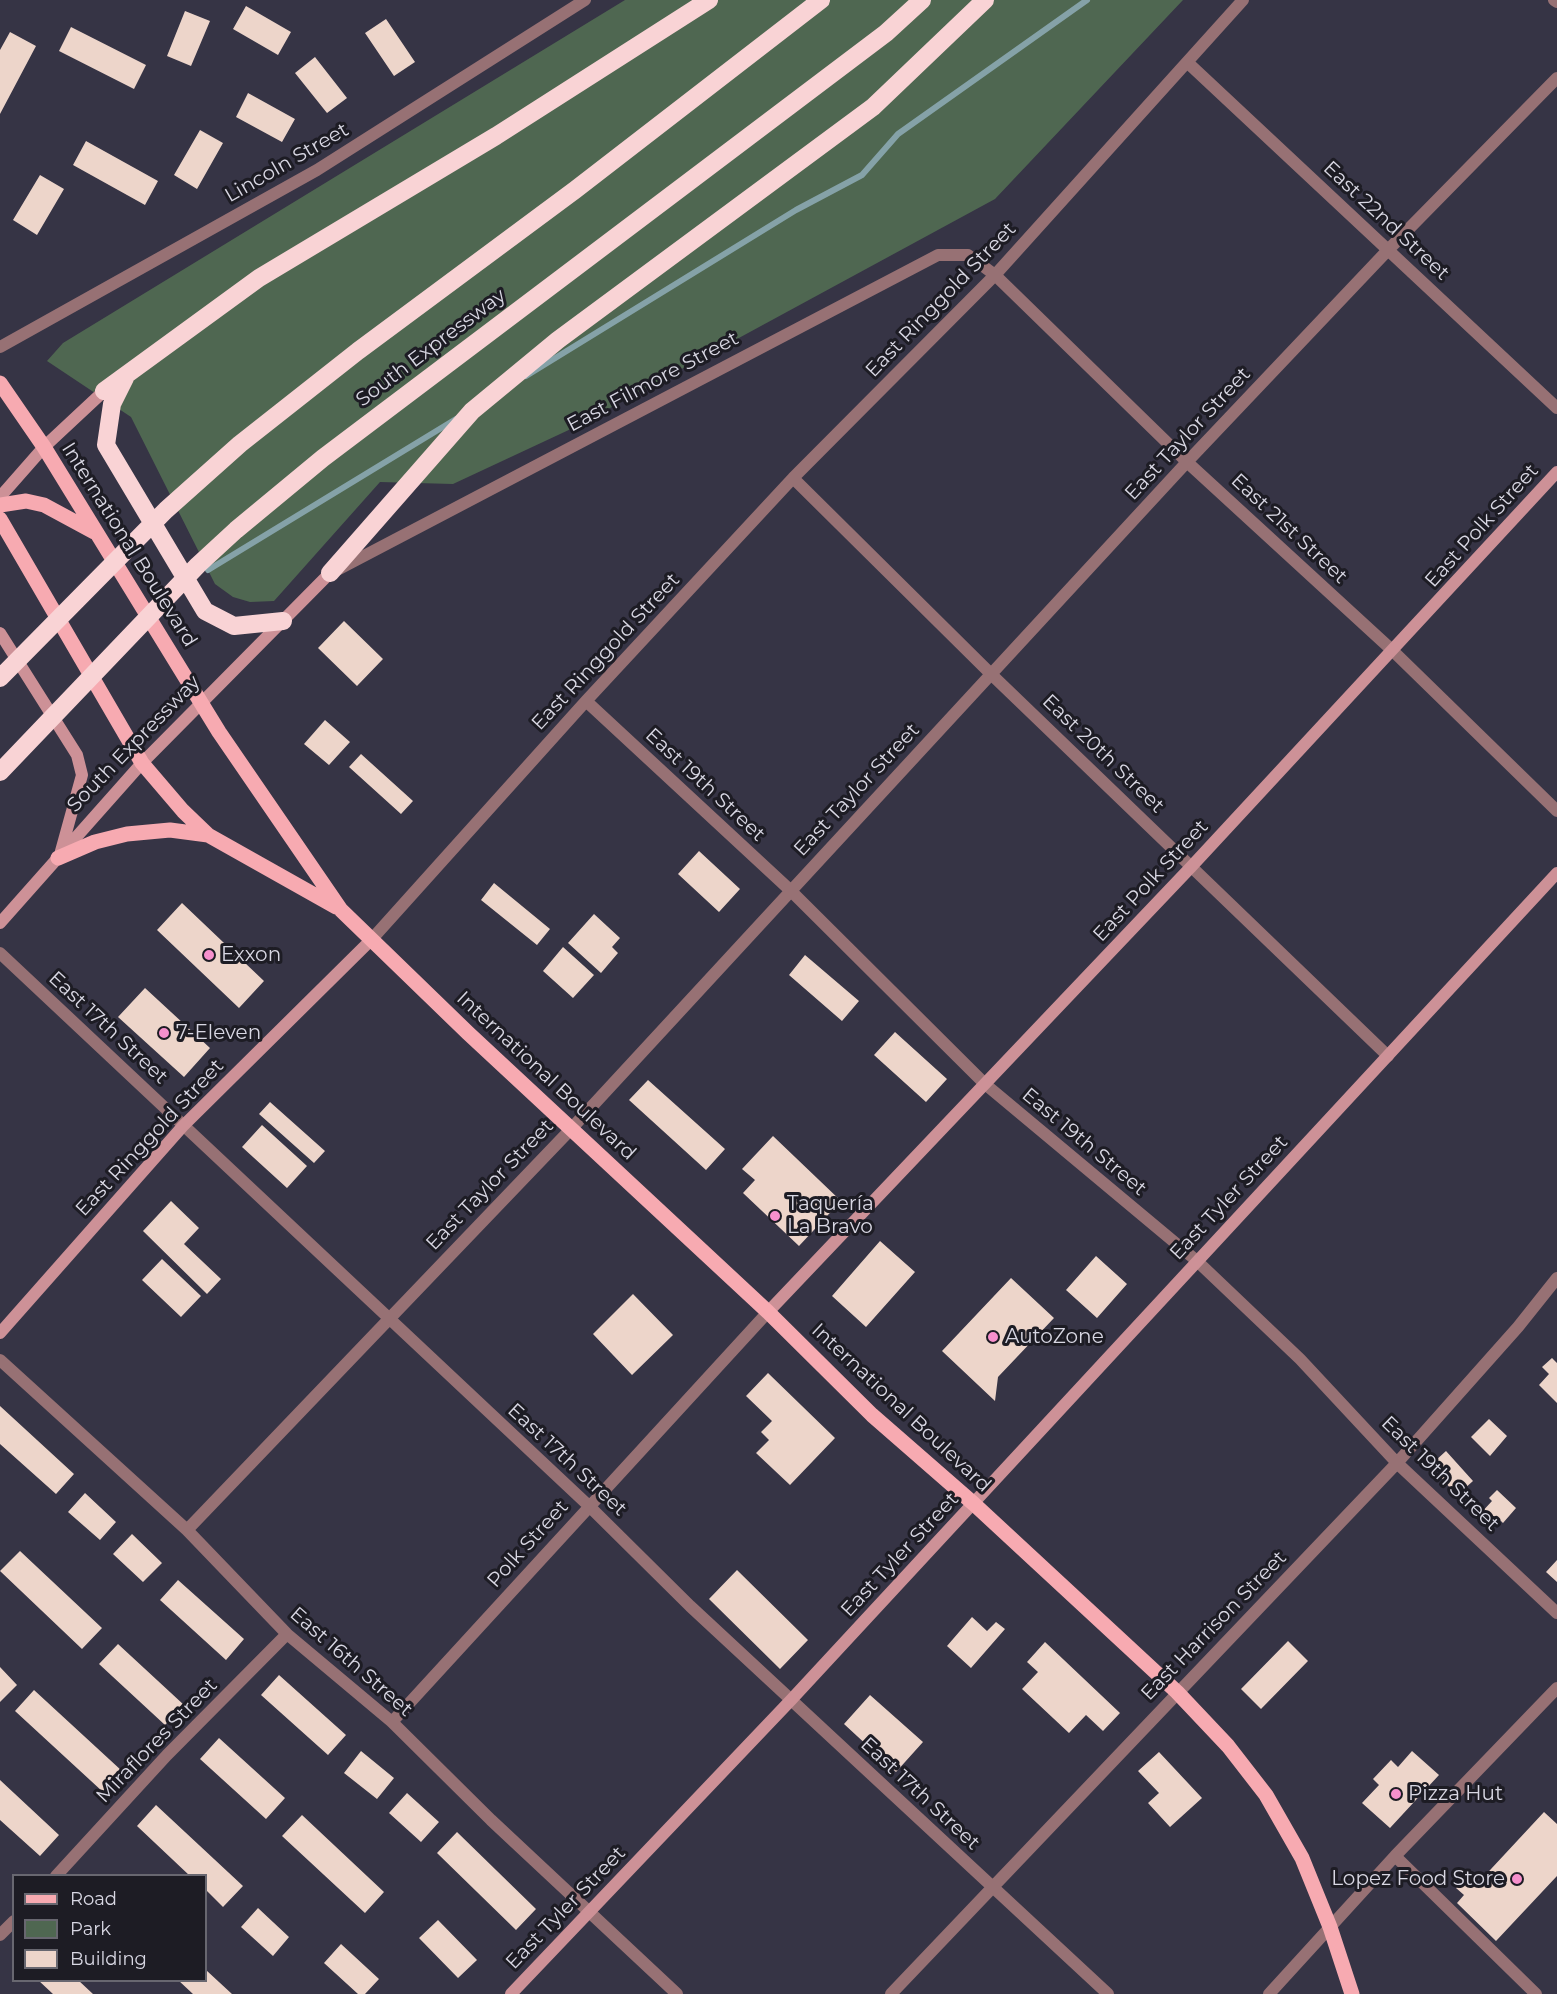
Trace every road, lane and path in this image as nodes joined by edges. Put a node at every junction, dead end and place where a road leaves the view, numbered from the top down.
1 (709, 0) edge
2 (820, 0) edge
3 (922, 0) edge
4 (985, 0) edge
5 (1243, 0) edge
6 (576, 2) edge
7 (1187, 62) junction
8 (1557, 78) edge
9 (1388, 250) junction
10 (994, 275) junction
11 (0, 347) edge
12 (0, 383) edge
13 (108, 397) junction
14 (1557, 408) edge
15 (44, 447) junction
16 (1187, 462) junction
17 (1557, 472) edge
18 (793, 478) junction
19 (0, 497) edge
20 (0, 505) edge
21 (0, 519) edge
22 (97, 534) junction
23 (330, 573) junction
24 (283, 621) junction
25 (0, 633) edge
26 (1393, 651) junction
27 (992, 675) junction
28 (0, 678) edge
29 (586, 701) junction
30 (202, 705) junction
31 (142, 763) junction
32 (0, 771) edge
33 (1557, 811) edge
34 (208, 834) junction
35 (58, 858) junction
36 (1191, 867) junction
37 (1557, 873) edge
38 (790, 890) junction
39 (341, 910) junction
40 (0, 923) edge
41 (372, 939) junction
42 (0, 953) edge
43 (1388, 1056) junction
44 (985, 1084) junction
45 (183, 1126) junction
46 (572, 1128) junction
47 (1197, 1261) junction
48 (1557, 1278) edge
49 (768, 1312) junction
50 (387, 1320) junction
51 (0, 1333) edge
52 (0, 1360) edge
53 (1397, 1463) junction
54 (974, 1504) junction
55 (589, 1506) junction
56 (188, 1530) junction
57 (1557, 1613) edge
58 (287, 1634) junction
59 (1557, 1688) edge
60 (1177, 1692) junction
61 (791, 1700) junction
62 (392, 1722) junction
63 (1395, 1856) junction
64 (57, 1874) edge
65 (991, 1887) junction
66 (588, 1912) junction
67 (12, 1923) edge
68 (1330, 1927) junction
69 (0, 1935) edge
70 (511, 1994) edge
71 (676, 1994) edge
72 (891, 1994) edge
73 (1108, 1994) edge
74 (1269, 1994) edge
75 (1352, 1994) edge
76 (1536, 1994) edge

1 - 13 highway
2 - 28 highway, South Expressway
3 - 32 highway, South Expressway
4 - 23 highway
5 - 7 street, East Ringgold Street
6 - 11 street, Lincoln Street
7 - 9 street, East 22nd Street
7 - 10 street, East Ringgold Street
8 - 9 street, East Taylor Street
9 - 14 street, East 22nd Street
9 - 16 street, East Taylor Street
10 - 16 street, East 21st Street
10 - 18 street, East Ringgold Street
10 - 23 street, East Filmore Street
12 - 15 main road, International Boulevard
13 - 15 street
13 - 24 highway
15 - 19 street
15 - 22 main road, International Boulevard
16 - 26 street, East 21st Street
16 - 27 street, East Taylor Street
17 - 26 street, East Polk Street
18 - 27 street, East 20th Street
18 - 29 street, East Ringgold Street
20 - 22 main road
21 - 31 main road, International Boulevard
22 - 30 main road, International Boulevard
23 - 24 street, South Expressway
24 - 30 street, South Expressway
25 - 35 street
26 - 33 street, East 21st Street
26 - 36 street, East Polk Street
27 - 36 street, East 20th Street
27 - 38 street, East Taylor Street
29 - 38 street, East 19th Street
29 - 41 street, East Ringgold Street
30 - 31 street, South Expressway
30 - 39 main road, International Boulevard
31 - 34 main road, International Boulevard
31 - 35 street, South Expressway
34 - 35 main road
34 - 39 main road, International Boulevard
35 - 40 street, South Expressway
36 - 43 street, East 20th Street
36 - 44 street, East Polk Street
37 - 43 street, East Tyler Street
38 - 44 street, East 19th Street
38 - 46 street, East Taylor Street
39 - 41 main road, International Boulevard
41 - 45 street, East Ringgold Street
41 - 46 main road, International Boulevard
42 - 45 street, East 17th Street
43 - 47 street, East Tyler Street
44 - 47 street, East 19th Street
44 - 49 street, East Polk Street
45 - 50 street, East 17th Street
45 - 51 street, East Ringgold Street
46 - 49 main road, International Boulevard
46 - 50 street, East Taylor Street
47 - 53 street, East 19th Street
47 - 54 street, East Tyler Street
48 - 53 street, East Harrison Street
49 - 54 main road, International Boulevard
49 - 55 street, Polk Street
50 - 55 street, East 17th Street
50 - 56 street, East Taylor Street
52 - 56 street, East 16th Street
53 - 57 street, East 19th Street
53 - 60 street, East Harrison Street
54 - 60 main road, International Boulevard
54 - 61 street, East Tyler Street
55 - 61 street, East 17th Street
55 - 62 street, Polk Street
56 - 58 street, East 16th Street
58 - 62 street, East 16th Street
58 - 64 street, Miraflores Street
59 - 63 street
60 - 65 street, East Harrison Street
60 - 68 main road, International Boulevard
61 - 65 street, East 17th Street
61 - 66 street, East Tyler Street
62 - 66 street, East 16th Street
63 - 68 street
63 - 76 street
65 - 72 street, East Harrison Street
65 - 73 street, East 17th Street
66 - 70 street, East Tyler Street
66 - 71 street, East 16th Street
67 - 69 street
68 - 74 street
68 - 75 main road, International Boulevard

